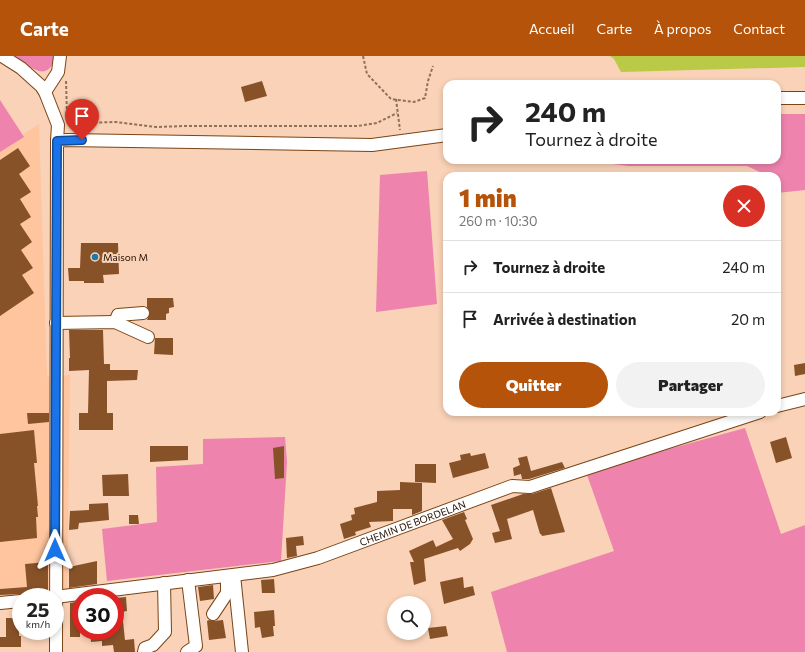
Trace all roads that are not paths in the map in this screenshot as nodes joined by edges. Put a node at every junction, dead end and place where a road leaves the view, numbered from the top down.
1 (2, 56) edge
2 (60, 56) edge
3 (45, 92) junction
4 (781, 98) edge
5 (805, 98) edge
6 (443, 136) edge
7 (57, 141) junction
8 (143, 313) dead end
9 (115, 322) junction
10 (56, 323) junction
11 (148, 337) dead end
12 (805, 399) edge
13 (781, 405) edge
14 (748, 416) edge
15 (231, 575) junction
16 (188, 580) junction
17 (164, 583) junction
18 (55, 588) edge
19 (64, 596) edge
20 (12, 602) edge
21 (0, 603) edge
22 (213, 614) dead end
23 (56, 640) edge
24 (56, 652) edge
25 (144, 652) edge
26 (187, 652) edge
27 (242, 652) edge

1 - 3 street
2 - 3 street
3 - 7 street
4 - 5 street
6 - 7 street
7 - 10 street
8 - 9 street
9 - 10 street
9 - 11 street
10 - 18 street
12 - 13 street
14 - 15 street, CHEMIN DE BORDELAN
15 - 16 street, CHEMIN DE BORDELAN
15 - 22 street
15 - 27 street
16 - 17 street, CHEMIN DE BORDELAN
16 - 26 street
17 - 19 street, CHEMIN DE BORDELAN
17 - 25 street
20 - 21 street
23 - 24 street

